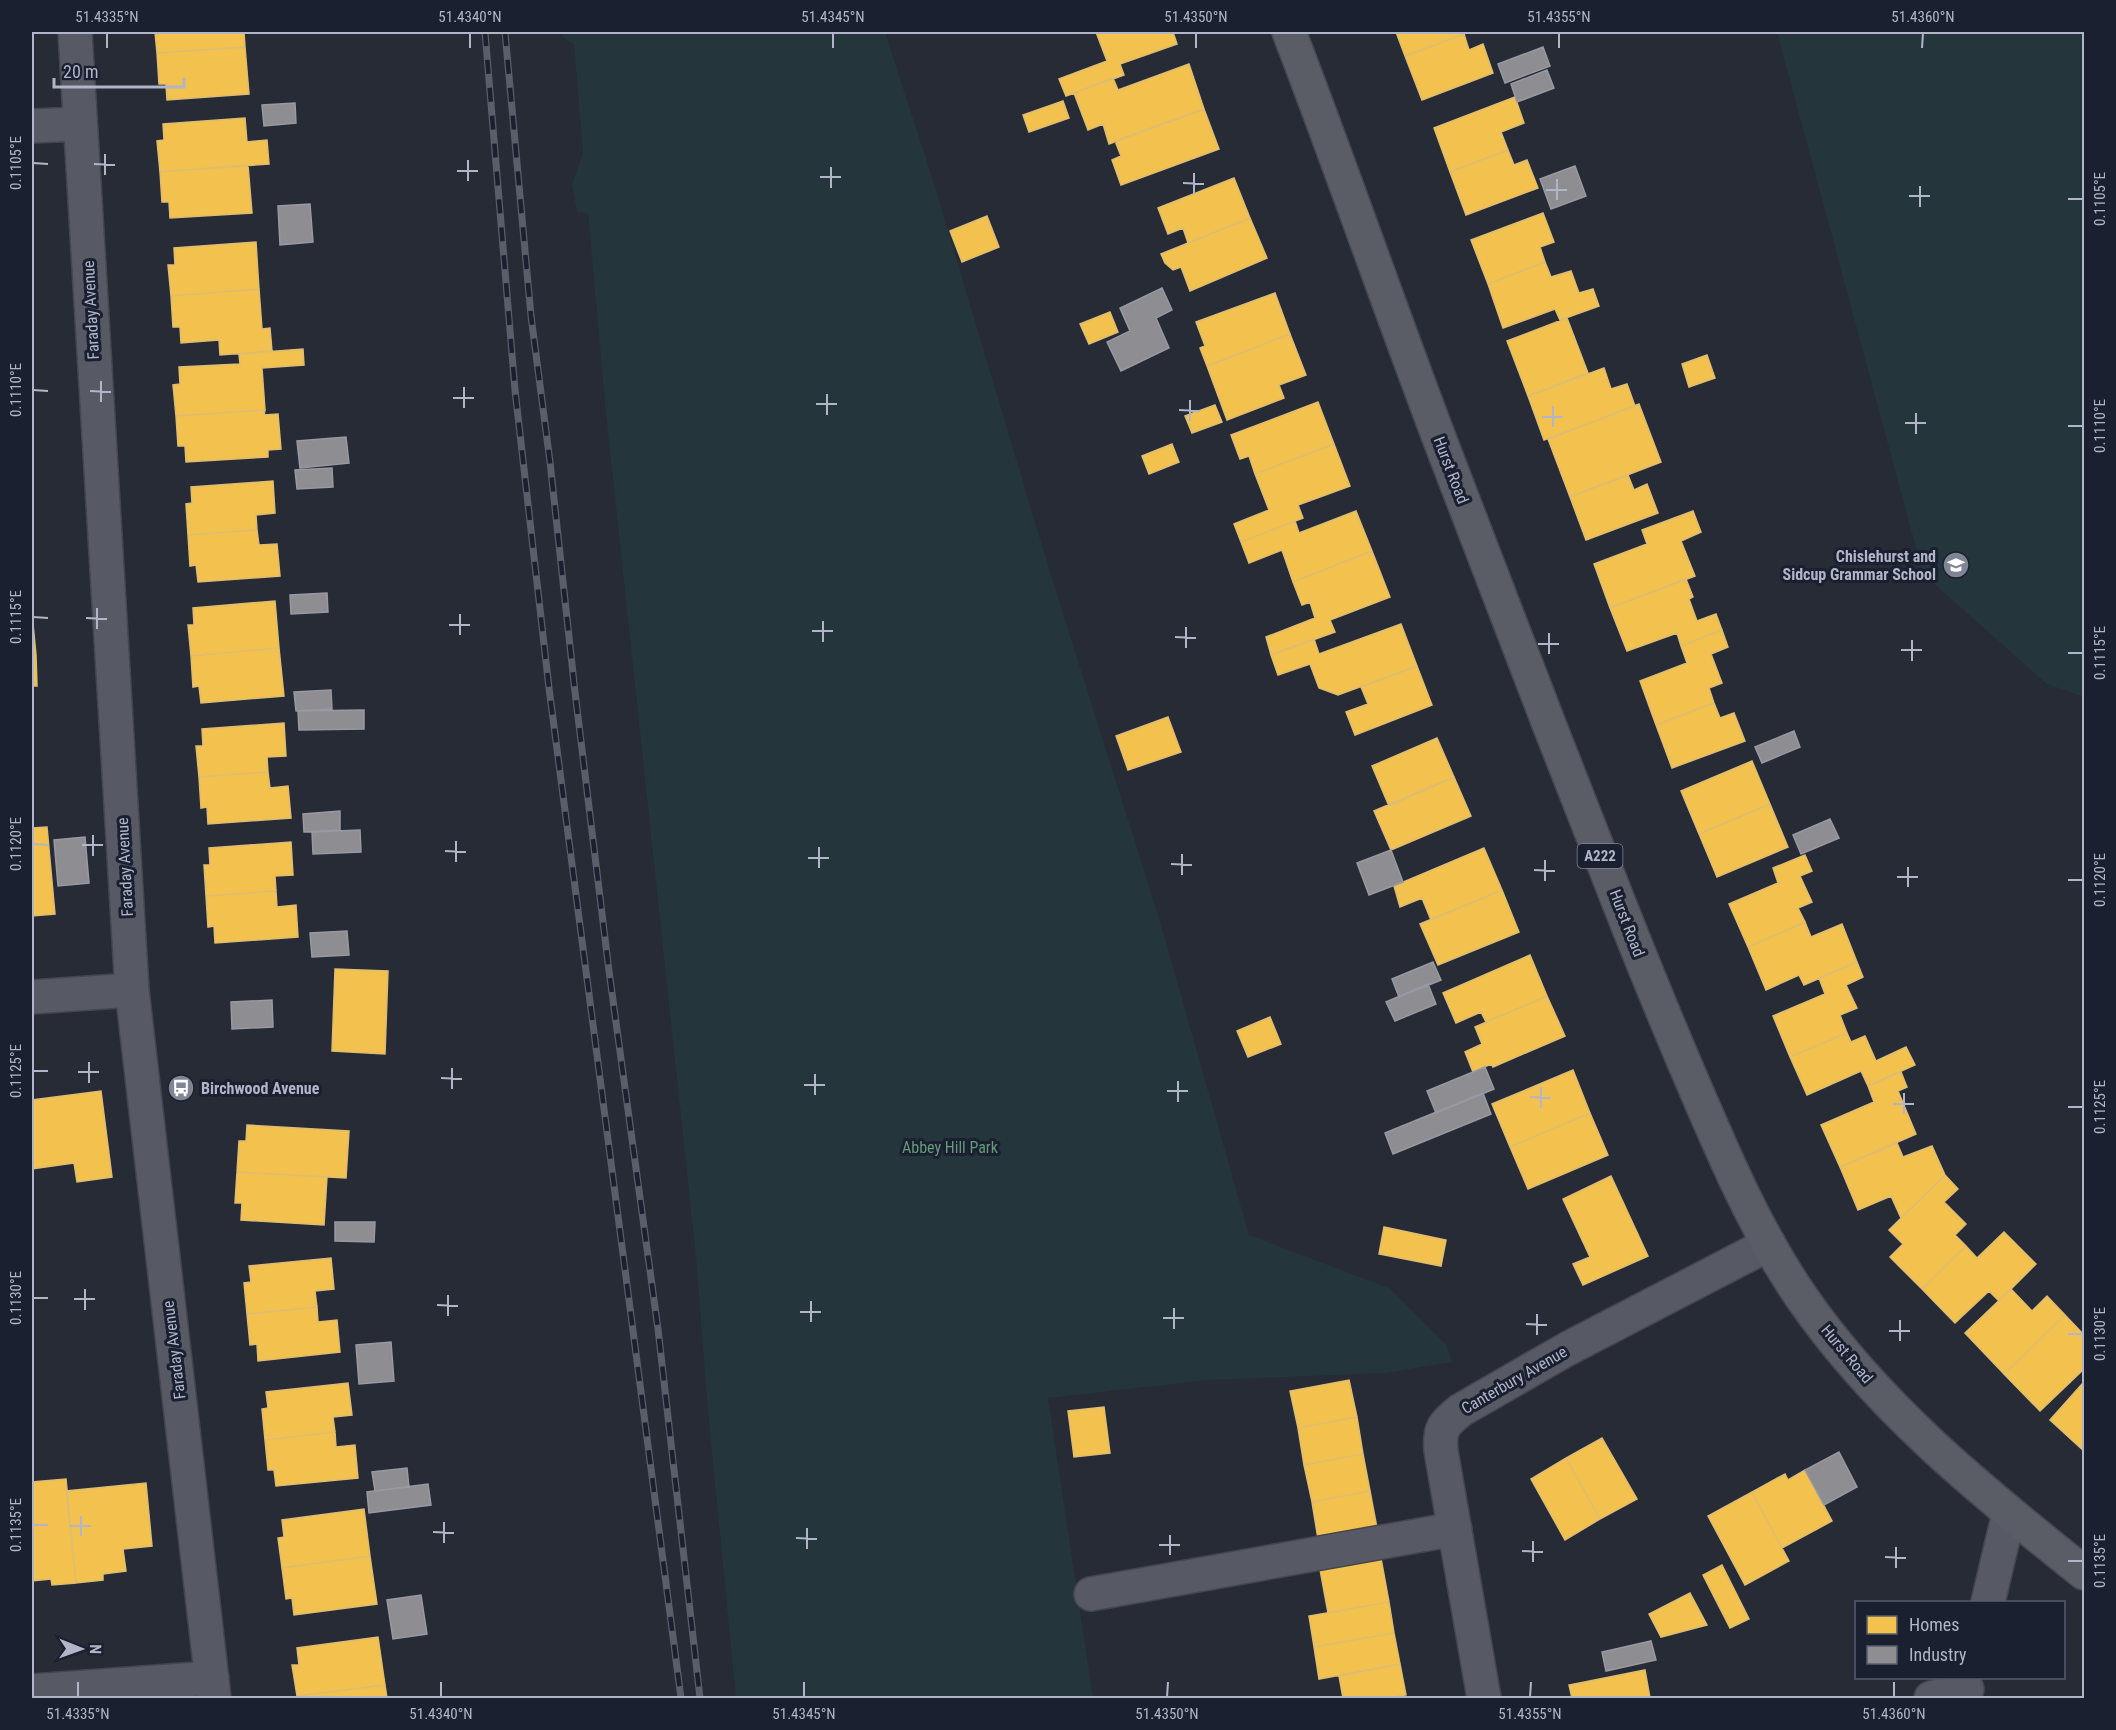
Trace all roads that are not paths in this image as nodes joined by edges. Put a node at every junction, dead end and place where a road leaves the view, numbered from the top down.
1 (75, 32) edge
2 (1289, 32) edge
3 (80, 124) junction
4 (32, 126) edge
5 (132, 990) junction
6 (32, 997) edge
7 (1769, 1244) junction
8 (2009, 1513) junction
9 (1455, 1529) junction
10 (2085, 1573) edge
11 (1091, 1594) dead end
12 (1988, 1601) edge
13 (213, 1688) edge
14 (1968, 1688) edge
15 (32, 1691) edge
16 (1484, 1698) edge
17 (1931, 1698) edge

1 - 3 street, Faraday Avenue
2 - 7 main road, Hurst Road / A222
3 - 4 street
3 - 5 street, Faraday Avenue
5 - 6 street
5 - 13 street, Faraday Avenue
7 - 8 main road, Hurst Road / A222
7 - 9 street, Canterbury Avenue
8 - 10 main road, Hurst Road / A222
8 - 12 street
9 - 11 street
9 - 16 street, Canterbury Avenue
13 - 15 street
14 - 17 street

